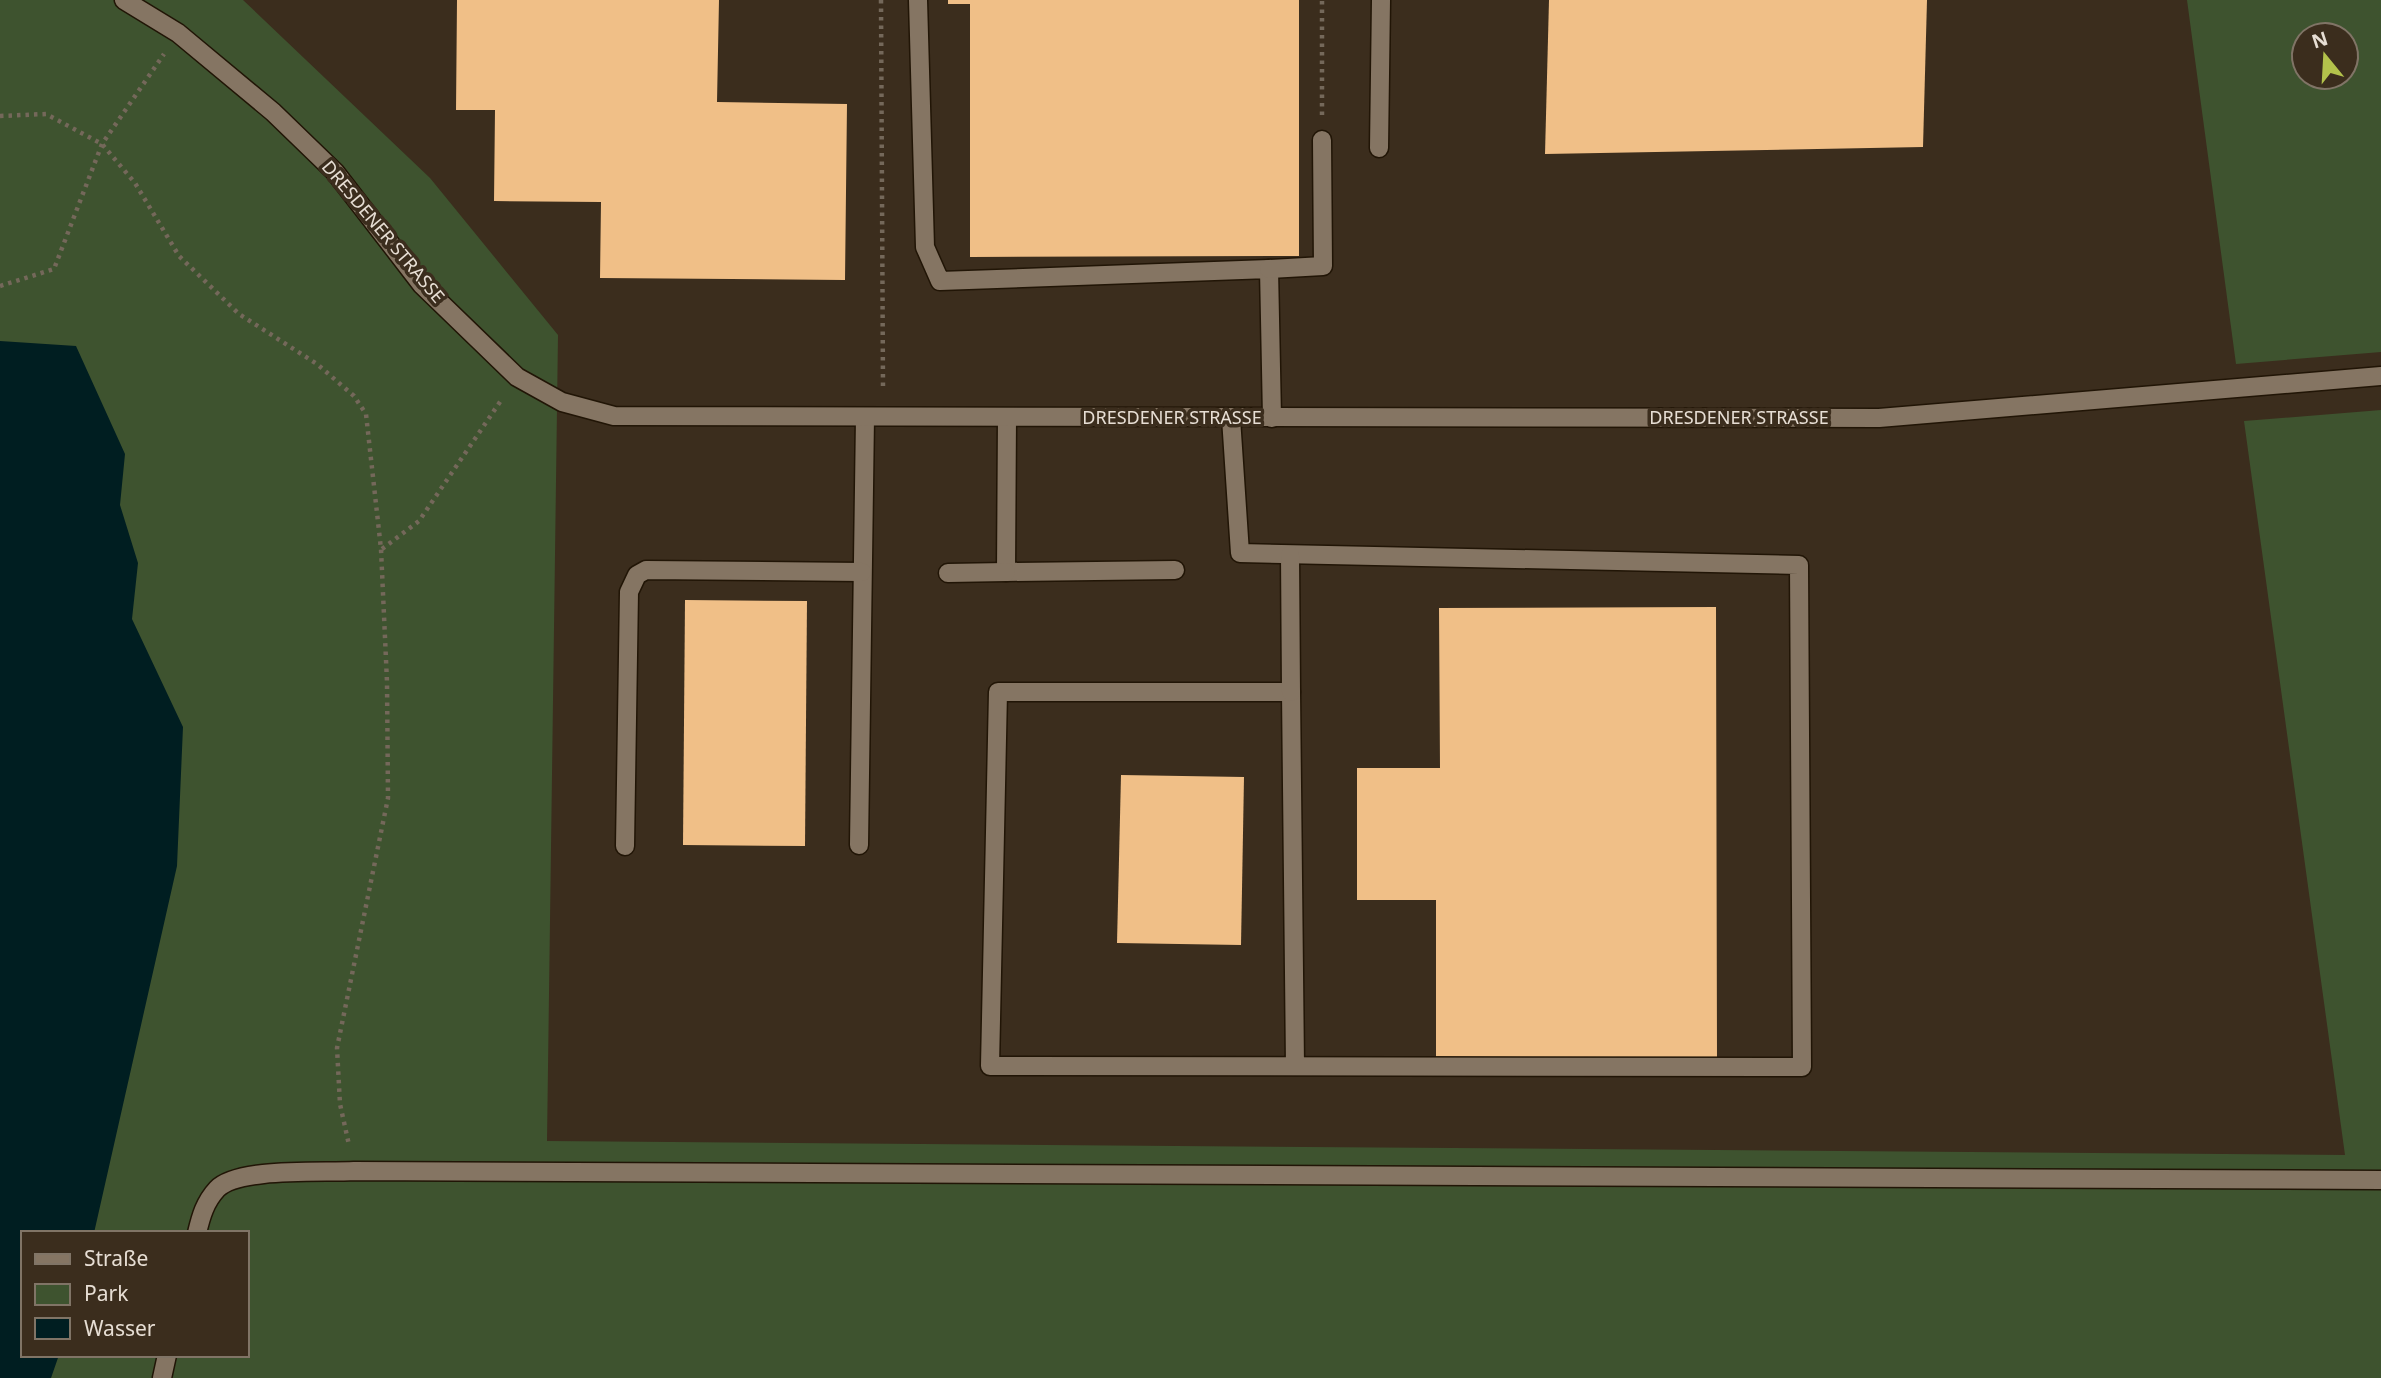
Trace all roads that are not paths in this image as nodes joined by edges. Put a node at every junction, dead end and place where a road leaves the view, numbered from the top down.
1 (124, 0) edge
2 (918, 0) edge
3 (1381, 0) edge
4 (1322, 140) road end
5 (1379, 148) dead end
6 (1269, 270) junction
7 (2381, 376) edge
8 (874, 417) junction
9 (1007, 418) junction
10 (1231, 418) junction
11 (1272, 418) junction
12 (1290, 555) junction
13 (1175, 570) dead end
14 (862, 572) junction
15 (1006, 572) junction
16 (948, 573) dead end
17 (1291, 692) junction
18 (859, 845) dead end
19 (625, 846) dead end
20 (1296, 1066) junction
21 (2381, 1181) edge
22 (197, 1231) edge
23 (167, 1357) edge
24 (162, 1378) edge

1 - 8 street, DRESDENER STRASSE
2 - 6 street
3 - 5 street
4 - 6 street
6 - 11 street
7 - 11 street, DRESDENER STRASSE
8 - 9 street, DRESDENER STRASSE
8 - 14 street
9 - 10 street, DRESDENER STRASSE
9 - 15 street
10 - 11 street, DRESDENER STRASSE
10 - 12 street
12 - 17 street
12 - 20 street
13 - 15 street
14 - 18 street
14 - 19 street
15 - 16 street
17 - 20 street
17 - 20 street
21 - 22 street
23 - 24 street

